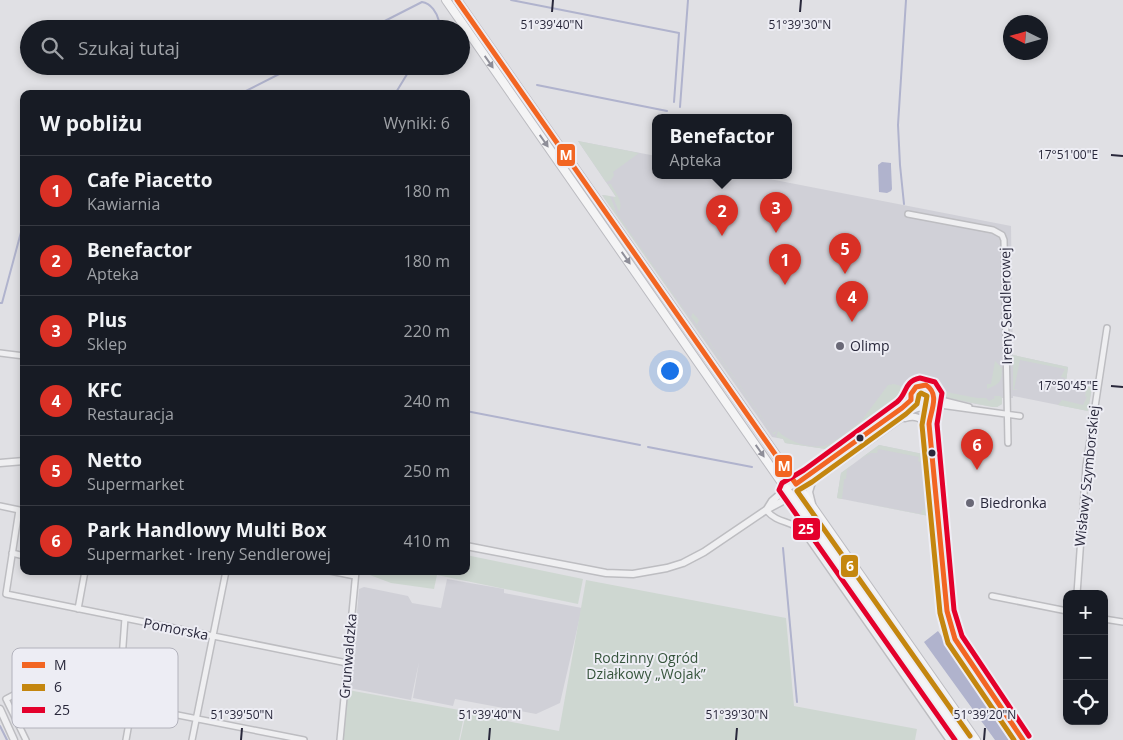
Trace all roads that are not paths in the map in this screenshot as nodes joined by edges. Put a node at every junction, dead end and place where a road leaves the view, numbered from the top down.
1 (446, 0) edge
2 (457, 0) edge
3 (460, 20) edge
4 (470, 35) edge
5 (908, 214) dead end
6 (1107, 328) dead end
7 (0, 353) edge
8 (20, 356) edge
9 (935, 395) junction
10 (911, 400) junction
11 (933, 404) junction
12 (972, 408) junction
13 (919, 409) junction
14 (1007, 414) junction
15 (1020, 416) dead end
16 (901, 419) junction
17 (929, 424) junction
18 (1008, 443) dead end
19 (20, 462) edge
20 (0, 463) edge
21 (813, 481) junction
22 (798, 487) junction
23 (788, 492) junction
24 (0, 506) edge
25 (813, 508) junction
26 (20, 510) edge
27 (766, 510) junction
28 (20, 519) edge
29 (470, 547) edge
30 (12, 554) junction
31 (20, 555) edge
32 (84, 575) edge
33 (225, 575) edge
34 (355, 575) edge
35 (1077, 590) edge
36 (992, 596) dead end
37 (78, 609) junction
38 (1063, 611) edge
39 (125, 618) junction
40 (1108, 620) edge
41 (1123, 622) edge
42 (212, 636) junction
43 (123, 648) edge
44 (347, 663) junction
45 (12, 696) edge
46 (0, 709) edge
47 (12, 711) edge
48 (178, 714) edge
49 (197, 718) junction
50 (20, 728) edge
51 (14, 740) edge
52 (26, 740) edge
53 (192, 740) edge
54 (304, 740) edge
55 (340, 740) edge
56 (950, 740) edge
57 (964, 740) edge
58 (976, 740) edge
59 (1023, 740) edge

1 -> 3 main road
2 - 22 main road
4 -> 23 main road
5 - 14 street, Ireny Sendlerowej
6 - 35 street, Wisławy Szymborskiej
7 - 8 street
9 - 10 street
9 - 11 street
9 - 12 street
10 - 13 street
10 - 22 street
11 - 12 street
11 - 13 street
11 - 17 street
12 - 14 street
13 - 16 street
13 - 17 street
14 - 15 street
14 - 18 street, Ireny Sendlerowej
16 - 17 street
16 - 21 street
17 - 59 street
19 - 20 street
21 - 22 street
21 - 25 street
22 - 23 street
22 - 25 main road
23 - 27 street
23 - 57 main road
24 - 26 street
25 - 58 main road
27 - 29 street
27 - 56 street
28 - 30 street
30 - 31 street
30 - 37 street, Pomorska
32 - 37 street
33 - 42 street
34 - 44 street, Grunwaldzka
36 - 38 street
37 - 39 street, Pomorska
39 - 42 street, Pomorska
39 - 43 street
40 - 41 street
42 - 44 street, Pomorska
42 - 49 street
44 - 55 street, Grunwaldzka
45 - 47 street
46 - 51 street
48 - 49 street
49 - 53 street
49 - 54 street
50 - 52 street

